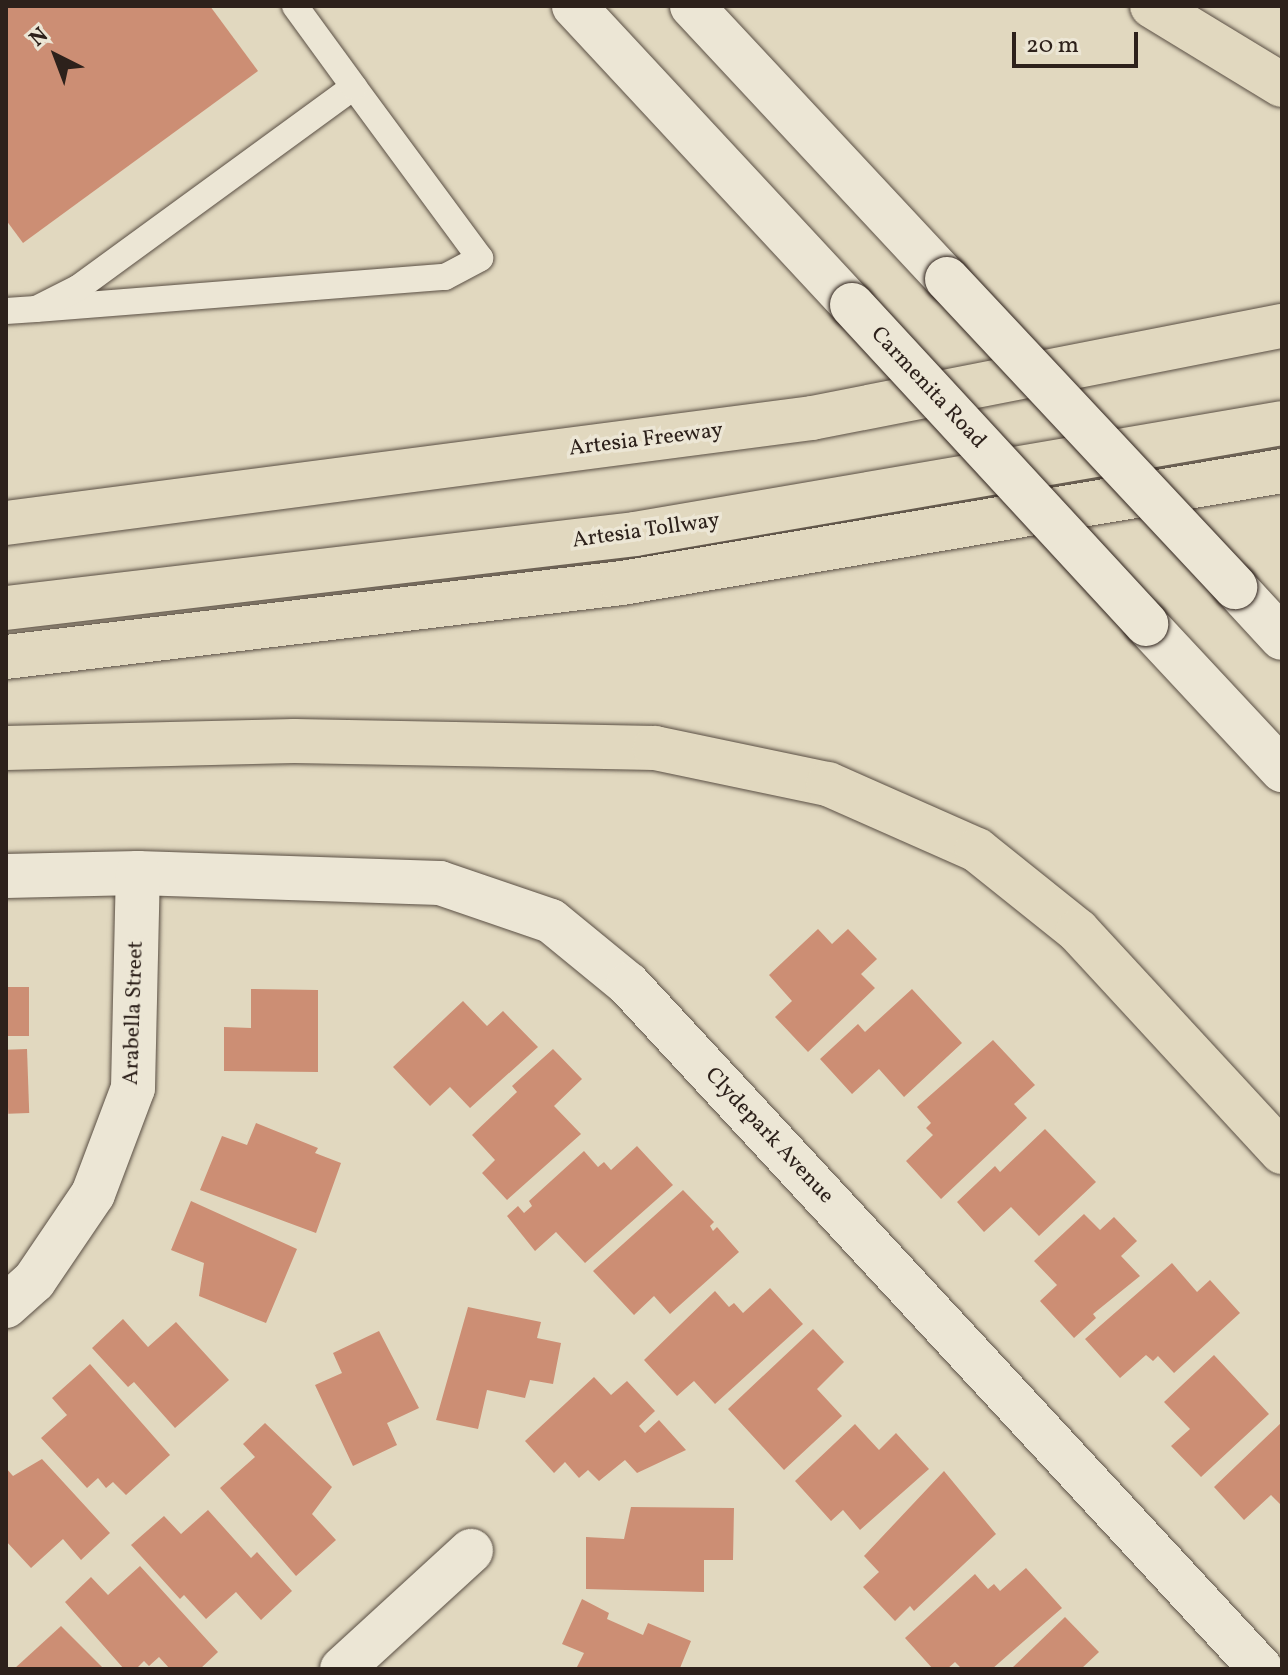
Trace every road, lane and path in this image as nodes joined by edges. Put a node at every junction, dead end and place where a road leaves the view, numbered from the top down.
1 (295, 6) edge
2 (574, 6) edge
3 (692, 6) edge
4 (1152, 6) edge
5 (1282, 85) edge
6 (354, 87) junction
7 (36, 309) junction
8 (6, 311) edge
9 (1282, 326) edge
10 (1282, 423) edge
11 (1282, 471) edge
12 (6, 523) edge
13 (6, 608) edge
14 (1282, 638) edge
15 (6, 657) edge
16 (6, 748) edge
17 (1282, 770) edge
18 (138, 873) junction
19 (6, 876) edge
20 (1282, 1152) edge
21 (6, 1306) edge
22 (471, 1551) dead end
23 (342, 1669) edge
24 (1261, 1669) edge

1 - 6 lane
2 - 17 street, Carmenita Road, bridge
3 - 14 street, bridge
4 - 5 highway
6 - 7 lane
6 - 7 lane
7 - 8 lane
9 - 12 highway, Artesia Freeway
10 - 13 highway, Artesia Tollway
11 - 15 highway
16 - 20 highway
18 - 19 street, Clydepark Avenue
18 - 21 street, Arabella Street
18 - 24 street, Clydepark Avenue
22 - 23 street

